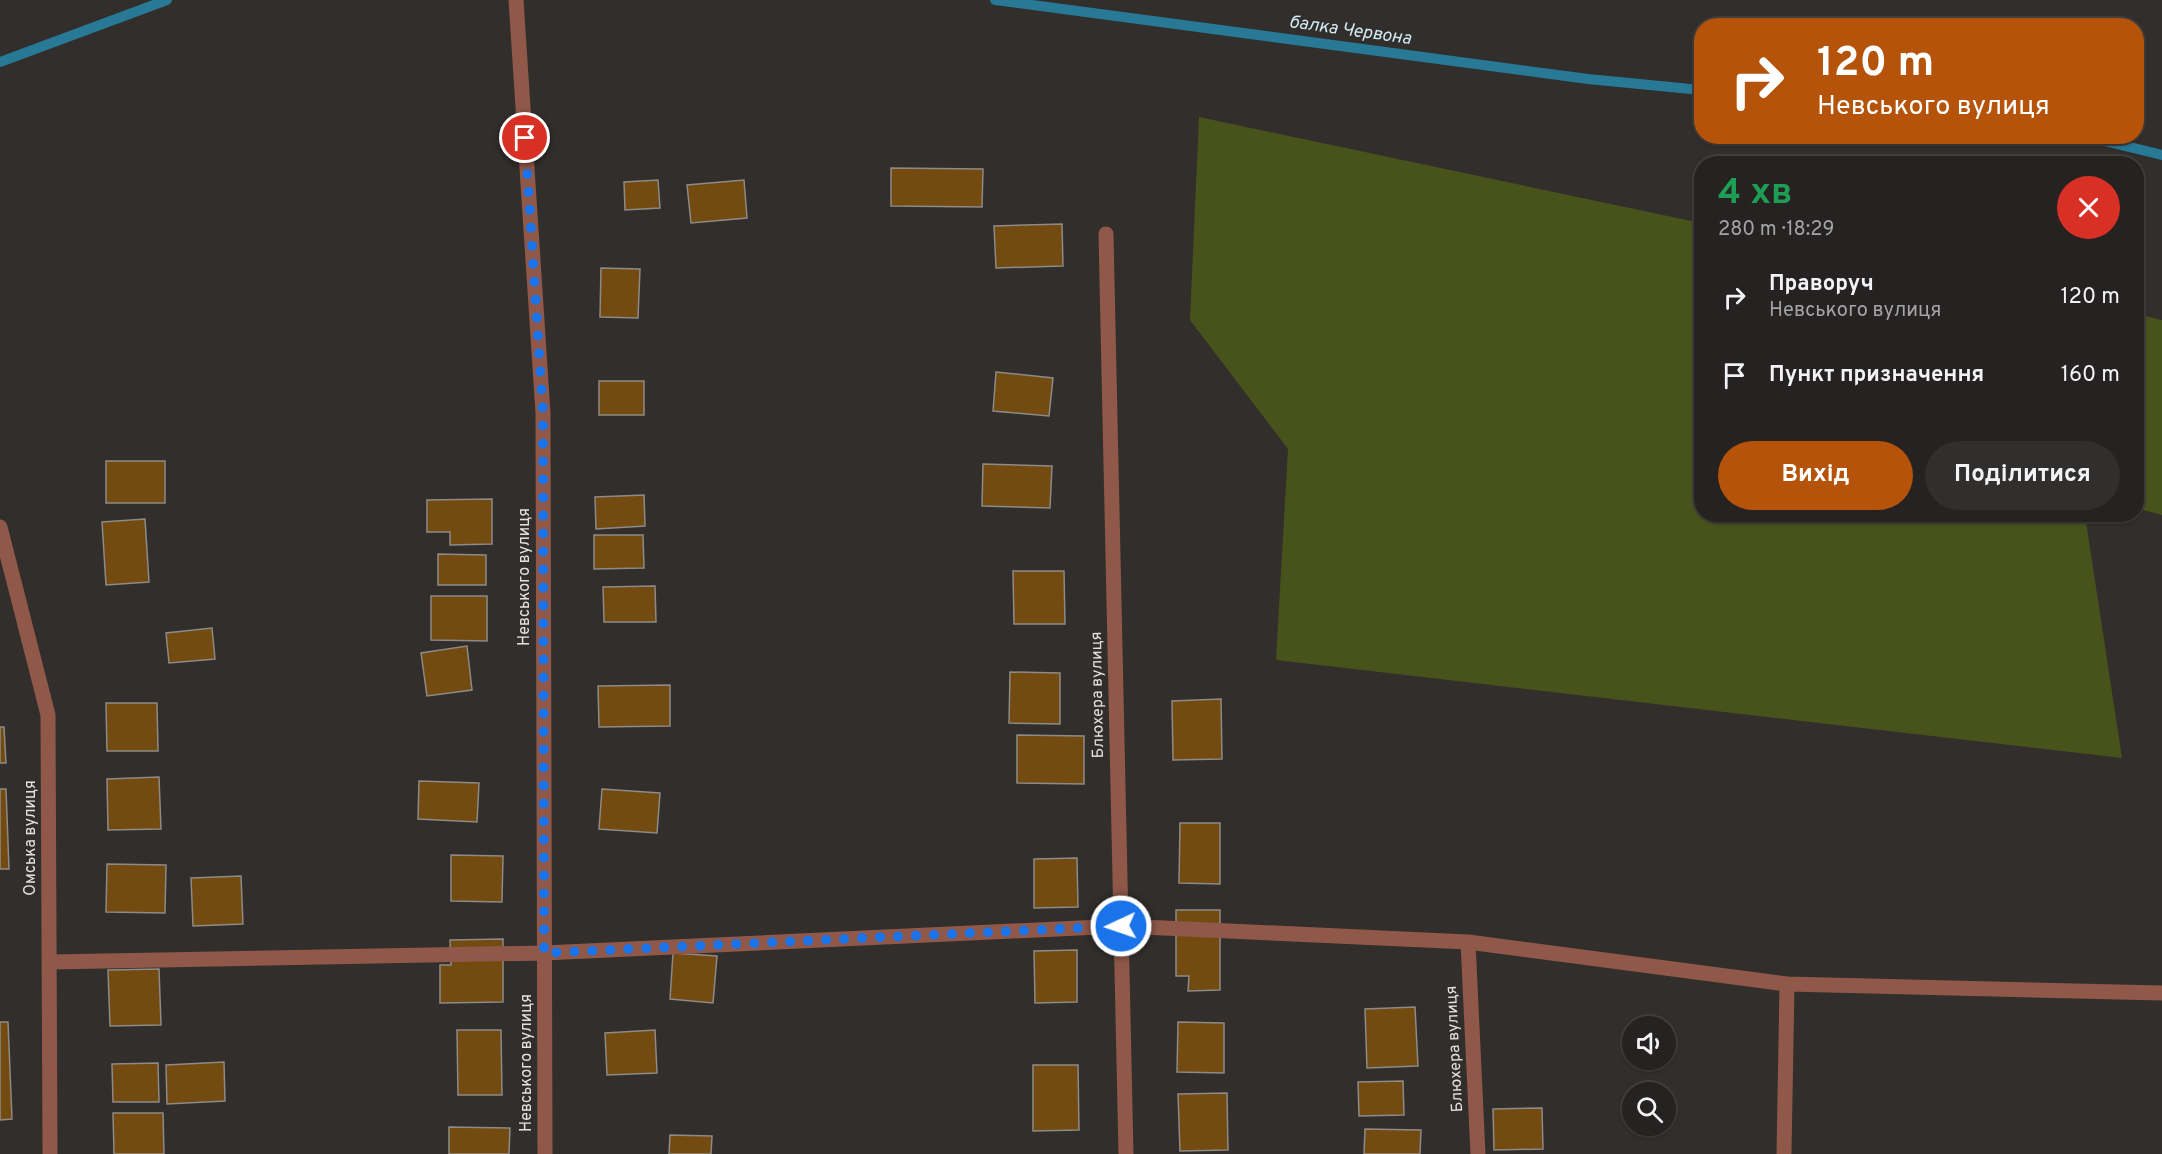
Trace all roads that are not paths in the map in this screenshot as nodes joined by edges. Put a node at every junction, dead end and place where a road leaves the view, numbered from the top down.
1 (516, 0) edge
2 (1106, 234) dead end
3 (0, 527) edge
4 (1121, 926) junction
5 (1468, 942) junction
6 (544, 953) junction
7 (49, 962) junction
8 (1787, 984) junction
9 (2162, 993) edge
10 (50, 1154) edge
11 (545, 1154) edge
12 (1126, 1154) edge
13 (1478, 1154) edge
14 (1784, 1154) edge

1 - 6 street, Невського вулиця
2 - 4 street, Блюхера вулиця
3 - 7 street, Омська вулиця
4 - 5 street
4 - 6 street
4 - 12 street, Блюхера вулиця
5 - 8 street
5 - 13 street, Блюхера вулиця
6 - 7 street
6 - 11 street, Невського вулиця
7 - 10 street, Омська вулиця
8 - 9 street
8 - 14 street

